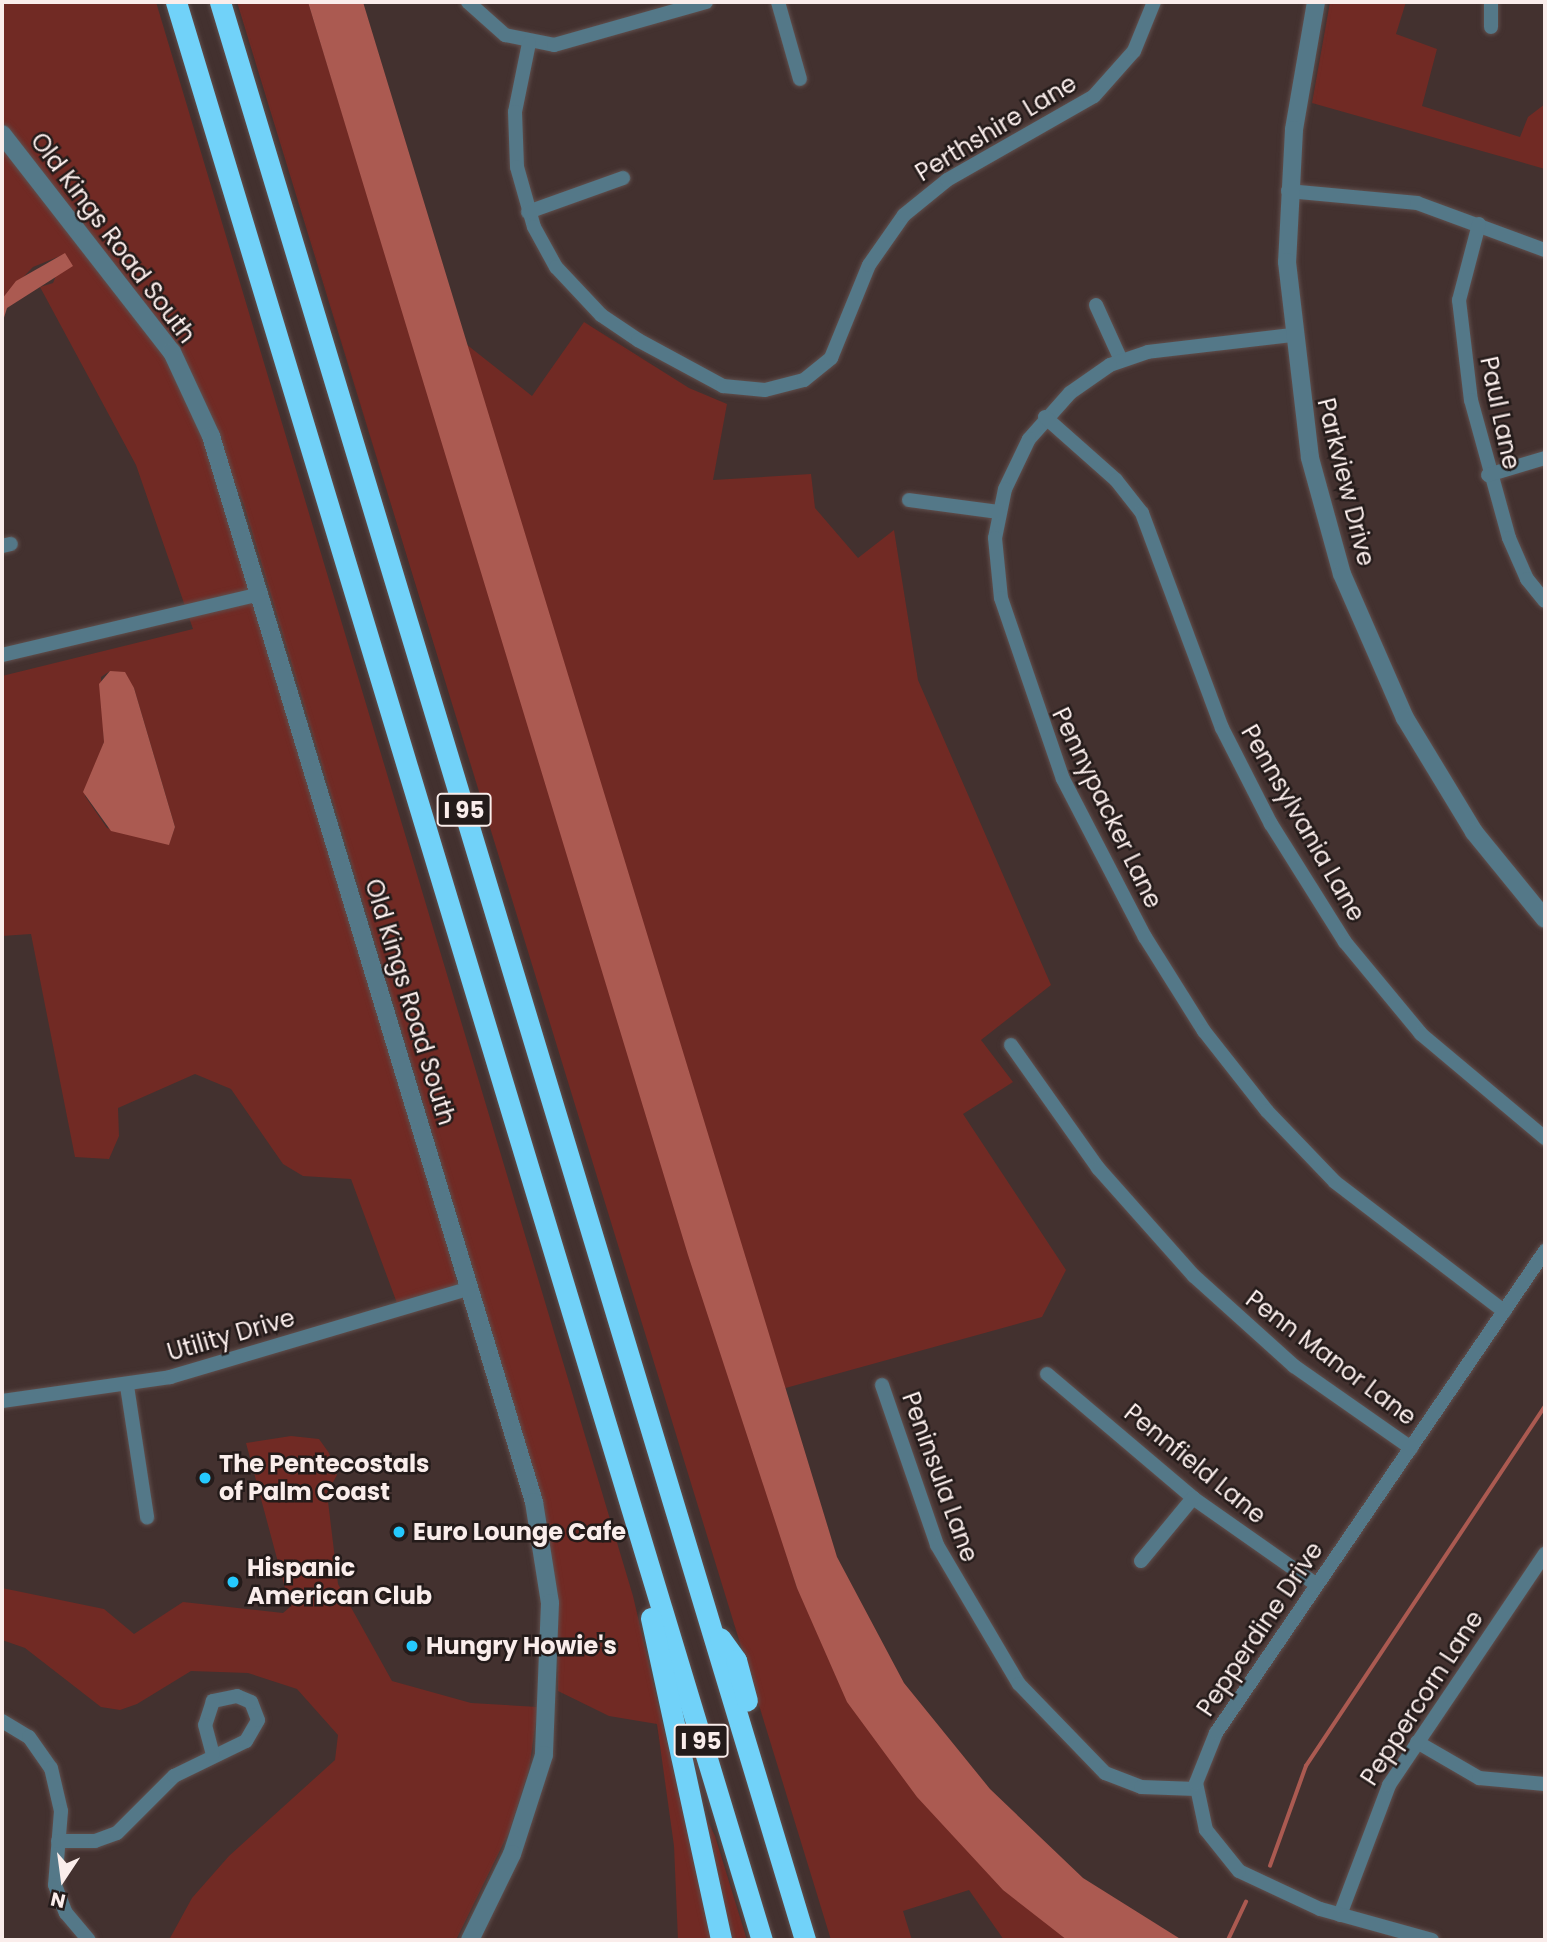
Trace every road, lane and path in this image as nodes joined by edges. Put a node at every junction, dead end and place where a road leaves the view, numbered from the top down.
1 (176, 2) edge
2 (220, 2) edge
3 (468, 2) edge
4 (706, 2) edge
5 (778, 2) edge
6 (1154, 2) edge
7 (1316, 2) edge
8 (1491, 2) edge
9 (1491, 27) dead end
10 (529, 43) junction
11 (800, 79) dead end
12 (2, 134) edge
13 (623, 178) dead end
14 (1288, 191) junction
15 (528, 212) junction
16 (1479, 224) junction
17 (1545, 250) edge
18 (1096, 305) dead end
19 (1292, 335) junction
20 (1121, 360) junction
21 (1045, 417) junction
22 (1545, 458) edge
23 (1489, 475) junction
24 (909, 500) dead end
25 (999, 512) junction
26 (261, 594) junction
27 (1545, 601) edge
28 (2, 655) edge
29 (1545, 919) edge
30 (1011, 1045) dead end
31 (1545, 1138) edge
32 (1545, 1251) edge
33 (468, 1289) junction
34 (1504, 1311) junction
35 (1047, 1374) dead end
36 (882, 1385) dead end
37 (127, 1387) junction
38 (2, 1401) edge
39 (1411, 1448) junction
40 (1192, 1498) junction
41 (147, 1517) dead end
42 (641, 1543) junction
43 (1545, 1554) edge
44 (1141, 1561) dead end
45 (1317, 1586) junction
46 (707, 1618) junction
47 (2, 1721) edge
48 (1418, 1742) junction
49 (213, 1754) junction
50 (1545, 1784) edge
51 (1196, 1789) junction
52 (58, 1841) junction
53 (1340, 1915) junction
54 (89, 1940) edge
55 (470, 1940) edge
56 (721, 1940) edge
57 (762, 1940) edge
58 (805, 1940) edge
59 (820, 1940) edge
60 (1432, 1940) edge

1 - 42 highway, I 95
2 - 46 highway, I 95
3 - 10 street
4 - 10 street
5 - 11 street
6 - 15 street, Perthshire Lane
7 - 14 street, Parkview Drive
8 - 9 street
10 - 15 street, Perthshire Lane
12 - 26 street, Old Kings Road South
13 - 15 street
14 - 16 street
14 - 19 street, Parkview Drive
16 - 17 street
16 - 23 street, Paul Lane
18 - 20 street
19 - 20 street, Pennypacker Lane
19 - 29 street, Parkview Drive
20 - 21 street, Pennypacker Lane
21 - 25 street, Pennypacker Lane
21 - 31 street, Pennsylvania Lane
22 - 23 street
23 - 27 street, Paul Lane
24 - 25 street
25 - 34 street, Pennypacker Lane
26 - 28 street
26 - 33 street, Old Kings Road South
30 - 39 street, Penn Manor Lane
32 - 34 street, Pepperdine Drive
33 - 37 street, Utility Drive
33 - 55 street, Old Kings Road South
34 - 39 street, Pepperdine Drive
35 - 40 street, Pennfield Lane
36 - 51 street, Peninsula Lane
37 - 38 street, Utility Drive
37 - 41 street
39 - 45 street, Pepperdine Drive
40 - 44 street
40 - 45 street, Pennfield Lane
42 - 56 highway
42 - 57 highway, I 95
43 - 48 street, Peppercorn Lane
45 - 51 street, Pepperdine Drive
46 - 58 highway, I 95
46 - 59 highway
47 - 52 street
48 - 50 street
48 - 53 street, Peppercorn Lane
49 - 49 street
49 - 52 street
51 - 53 street
52 - 54 street
53 - 60 street

